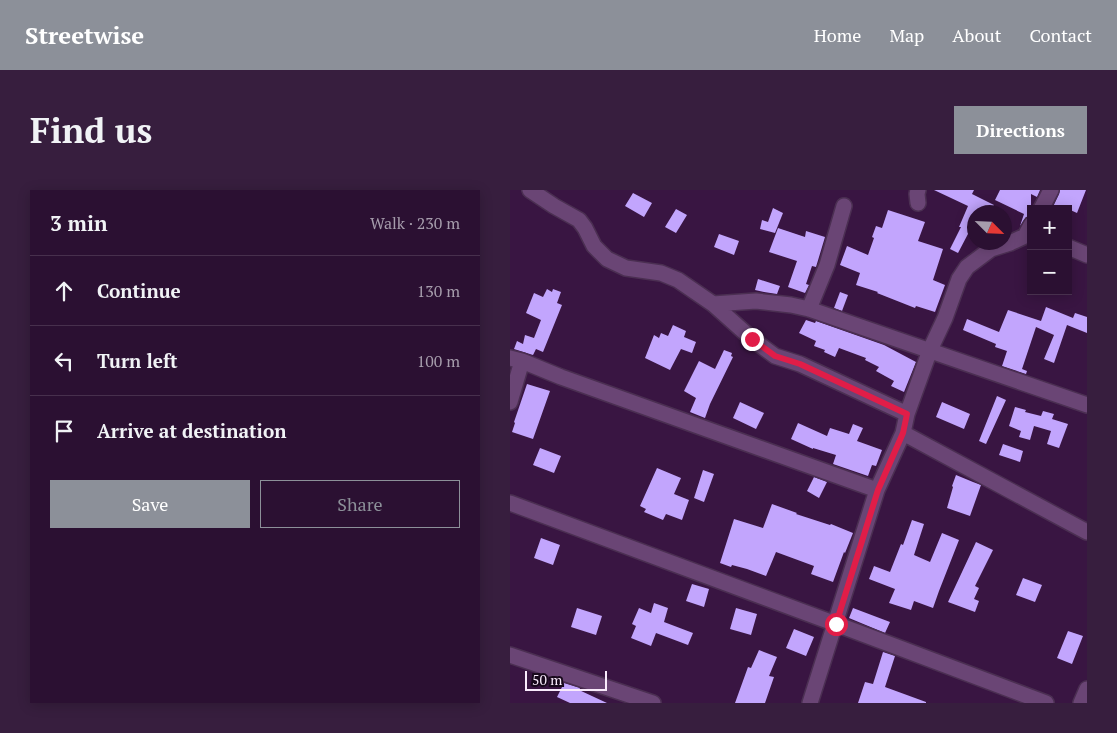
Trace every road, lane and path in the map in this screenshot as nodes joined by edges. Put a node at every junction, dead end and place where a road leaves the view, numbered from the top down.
1 (530, 190) edge
2 (1051, 190) edge
3 (1043, 205) edge
4 (844, 206) dead end
5 (1027, 234) edge
6 (1072, 249) edge
7 (1087, 255) edge
8 (712, 304) junction
9 (810, 309) junction
10 (930, 350) junction
11 (516, 360) edge
12 (510, 402) edge
13 (1087, 405) edge
14 (907, 414) junction
15 (903, 433) junction
16 (878, 490) junction
17 (510, 504) edge
18 (1087, 532) edge
19 (836, 624) junction
20 (510, 654) edge
21 (1087, 689) edge
22 (620, 698) edge
23 (653, 703) edge
24 (810, 703) edge
25 (1046, 703) edge
26 (1081, 703) edge

1 - 8 street
2 - 3 street
4 - 9 street
5 - 10 street
6 - 7 street
8 - 9 street
8 - 14 street
9 - 10 street
10 - 13 street
10 - 14 street
11 - 12 street
11 - 16 street
14 - 15 street
15 - 16 street
15 - 18 street
16 - 19 street
17 - 19 street
19 - 24 street
19 - 25 street
20 - 22 street
21 - 26 street
22 - 23 street

